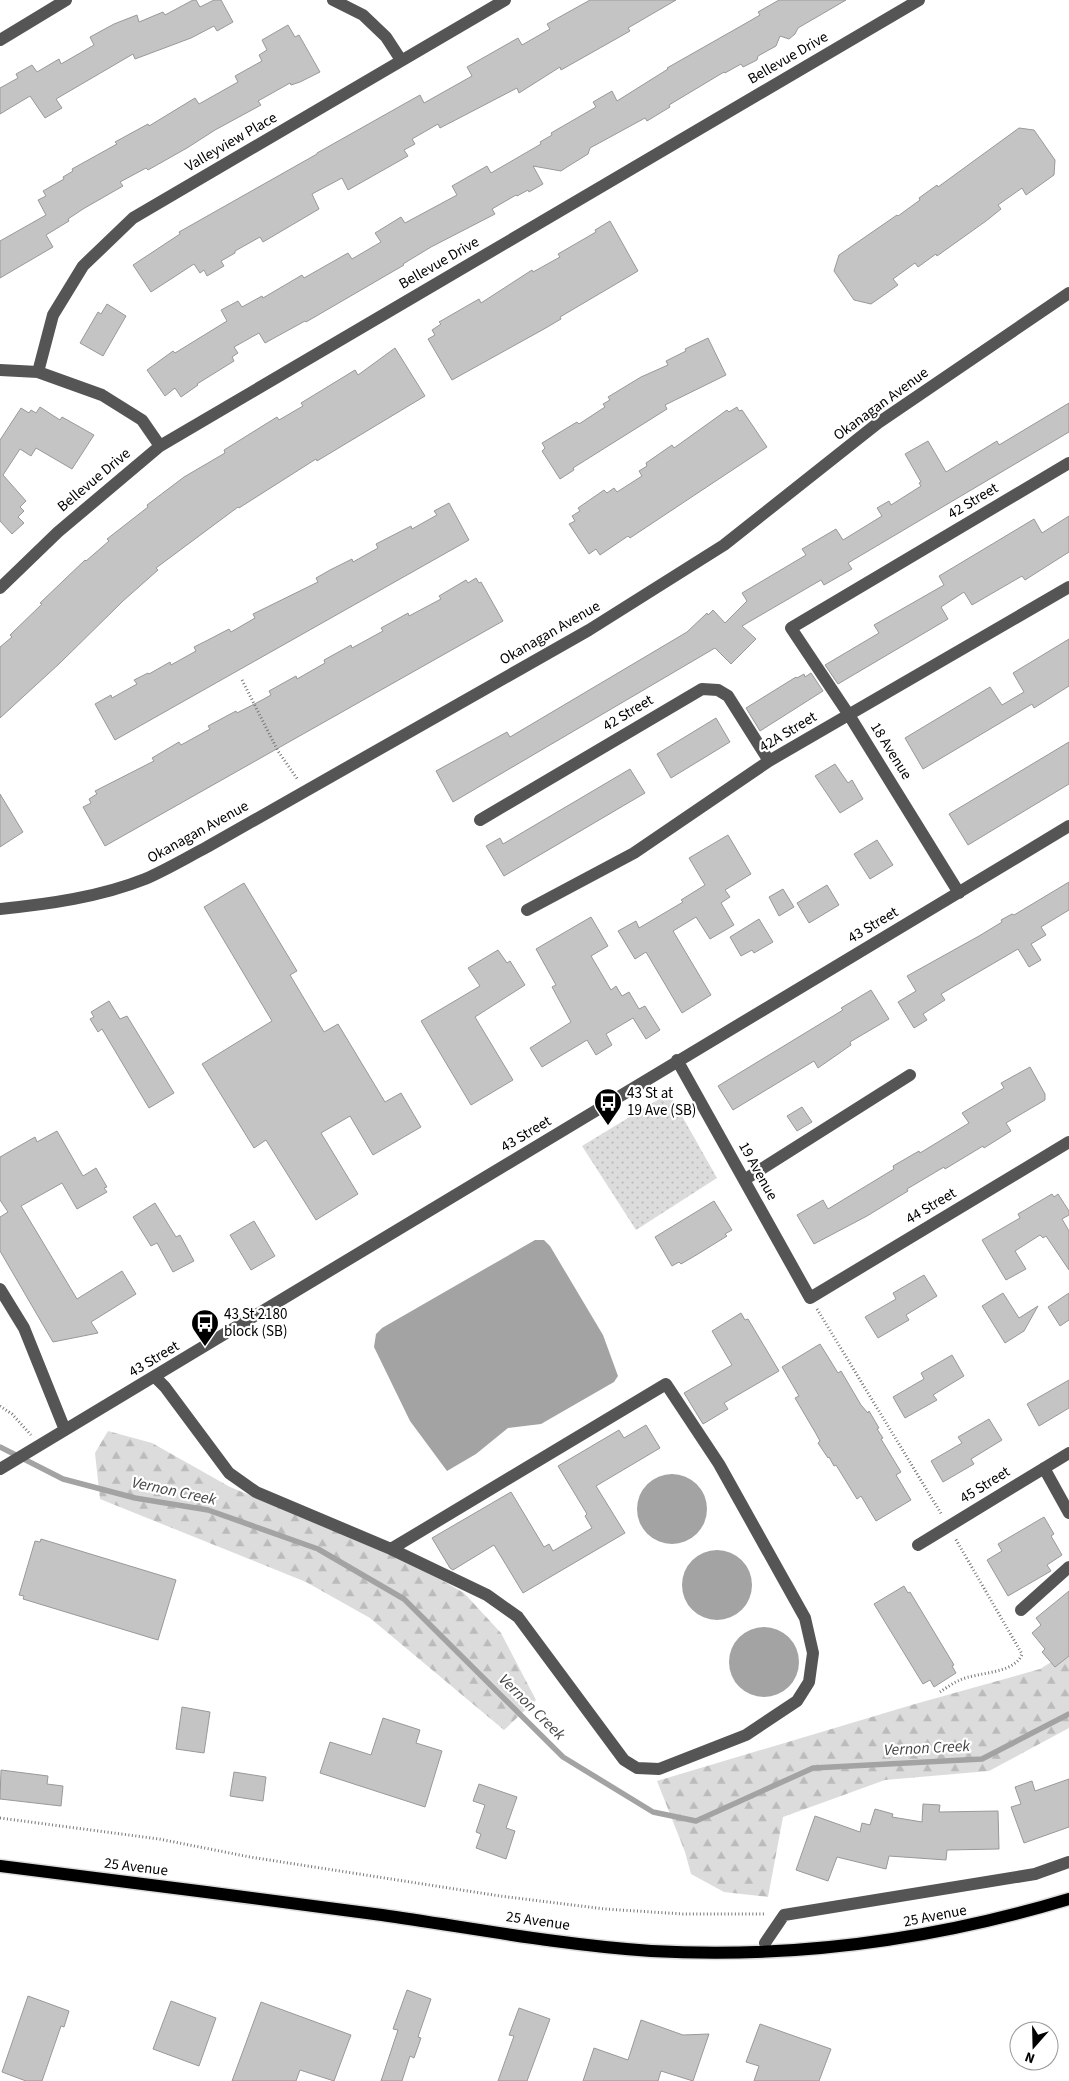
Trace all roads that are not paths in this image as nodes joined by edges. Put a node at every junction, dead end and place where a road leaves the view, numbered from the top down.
1 (66, 0) edge
2 (333, 0) edge
3 (505, 0) edge
4 (919, 0) edge
5 (0, 40) edge
6 (401, 60) junction
7 (1069, 293) edge
8 (0, 370) edge
9 (38, 372) junction
10 (160, 446) junction
11 (1069, 463) edge
12 (1069, 587) edge
13 (0, 588) edge
14 (791, 628) joint
15 (849, 714) junction
16 (769, 761) junction
17 (480, 820) dead end
18 (1069, 826) edge
19 (959, 892) junction
20 (0, 909) edge
21 (527, 910) dead end
22 (677, 1060) junction
23 (910, 1075) dead end
24 (1069, 1142) edge
25 (744, 1180) junction
26 (0, 1289) edge
27 (810, 1298) joint
28 (155, 1377) junction
29 (65, 1430) junction
30 (1069, 1452) edge
31 (1044, 1468) junction
32 (0, 1469) edge
33 (1069, 1513) edge
34 (918, 1546) dead end
35 (391, 1550) junction
36 (1069, 1567) edge
37 (1021, 1610) dead end
38 (1069, 1862) edge
39 (0, 1866) edge
40 (1069, 1899) edge
41 (764, 1943) dead end

1 - 5 street
2 - 6 street
3 - 6 street, Valleyview Place
4 - 10 street, Bellevue Drive
6 - 9 street, Valleyview Place
7 - 20 street, Okanagan Avenue
8 - 9 street
9 - 10 street
10 - 13 street, Bellevue Drive
11 - 14 street, 42 Street
12 - 15 street, 42A Street
14 - 15 street, 18 Avenue
15 - 16 street, 42A Street
15 - 19 street, 18 Avenue
16 - 17 street, 42 Street
16 - 21 street, 42A Street
18 - 19 street, 43 Street
19 - 22 street, 43 Street
22 - 25 street, 19 Avenue
22 - 28 street, 43 Street
23 - 25 street
24 - 27 street, 44 Street
25 - 27 street, 19 Avenue
26 - 29 street
28 - 29 street, 43 Street
28 - 35 street
29 - 32 street, 43 Street
30 - 31 street, 45 Street
31 - 33 street
31 - 34 street, 45 Street
35 - 35 street
36 - 37 street
38 - 41 street, 25 Avenue
39 - 40 main road, 25 Avenue

